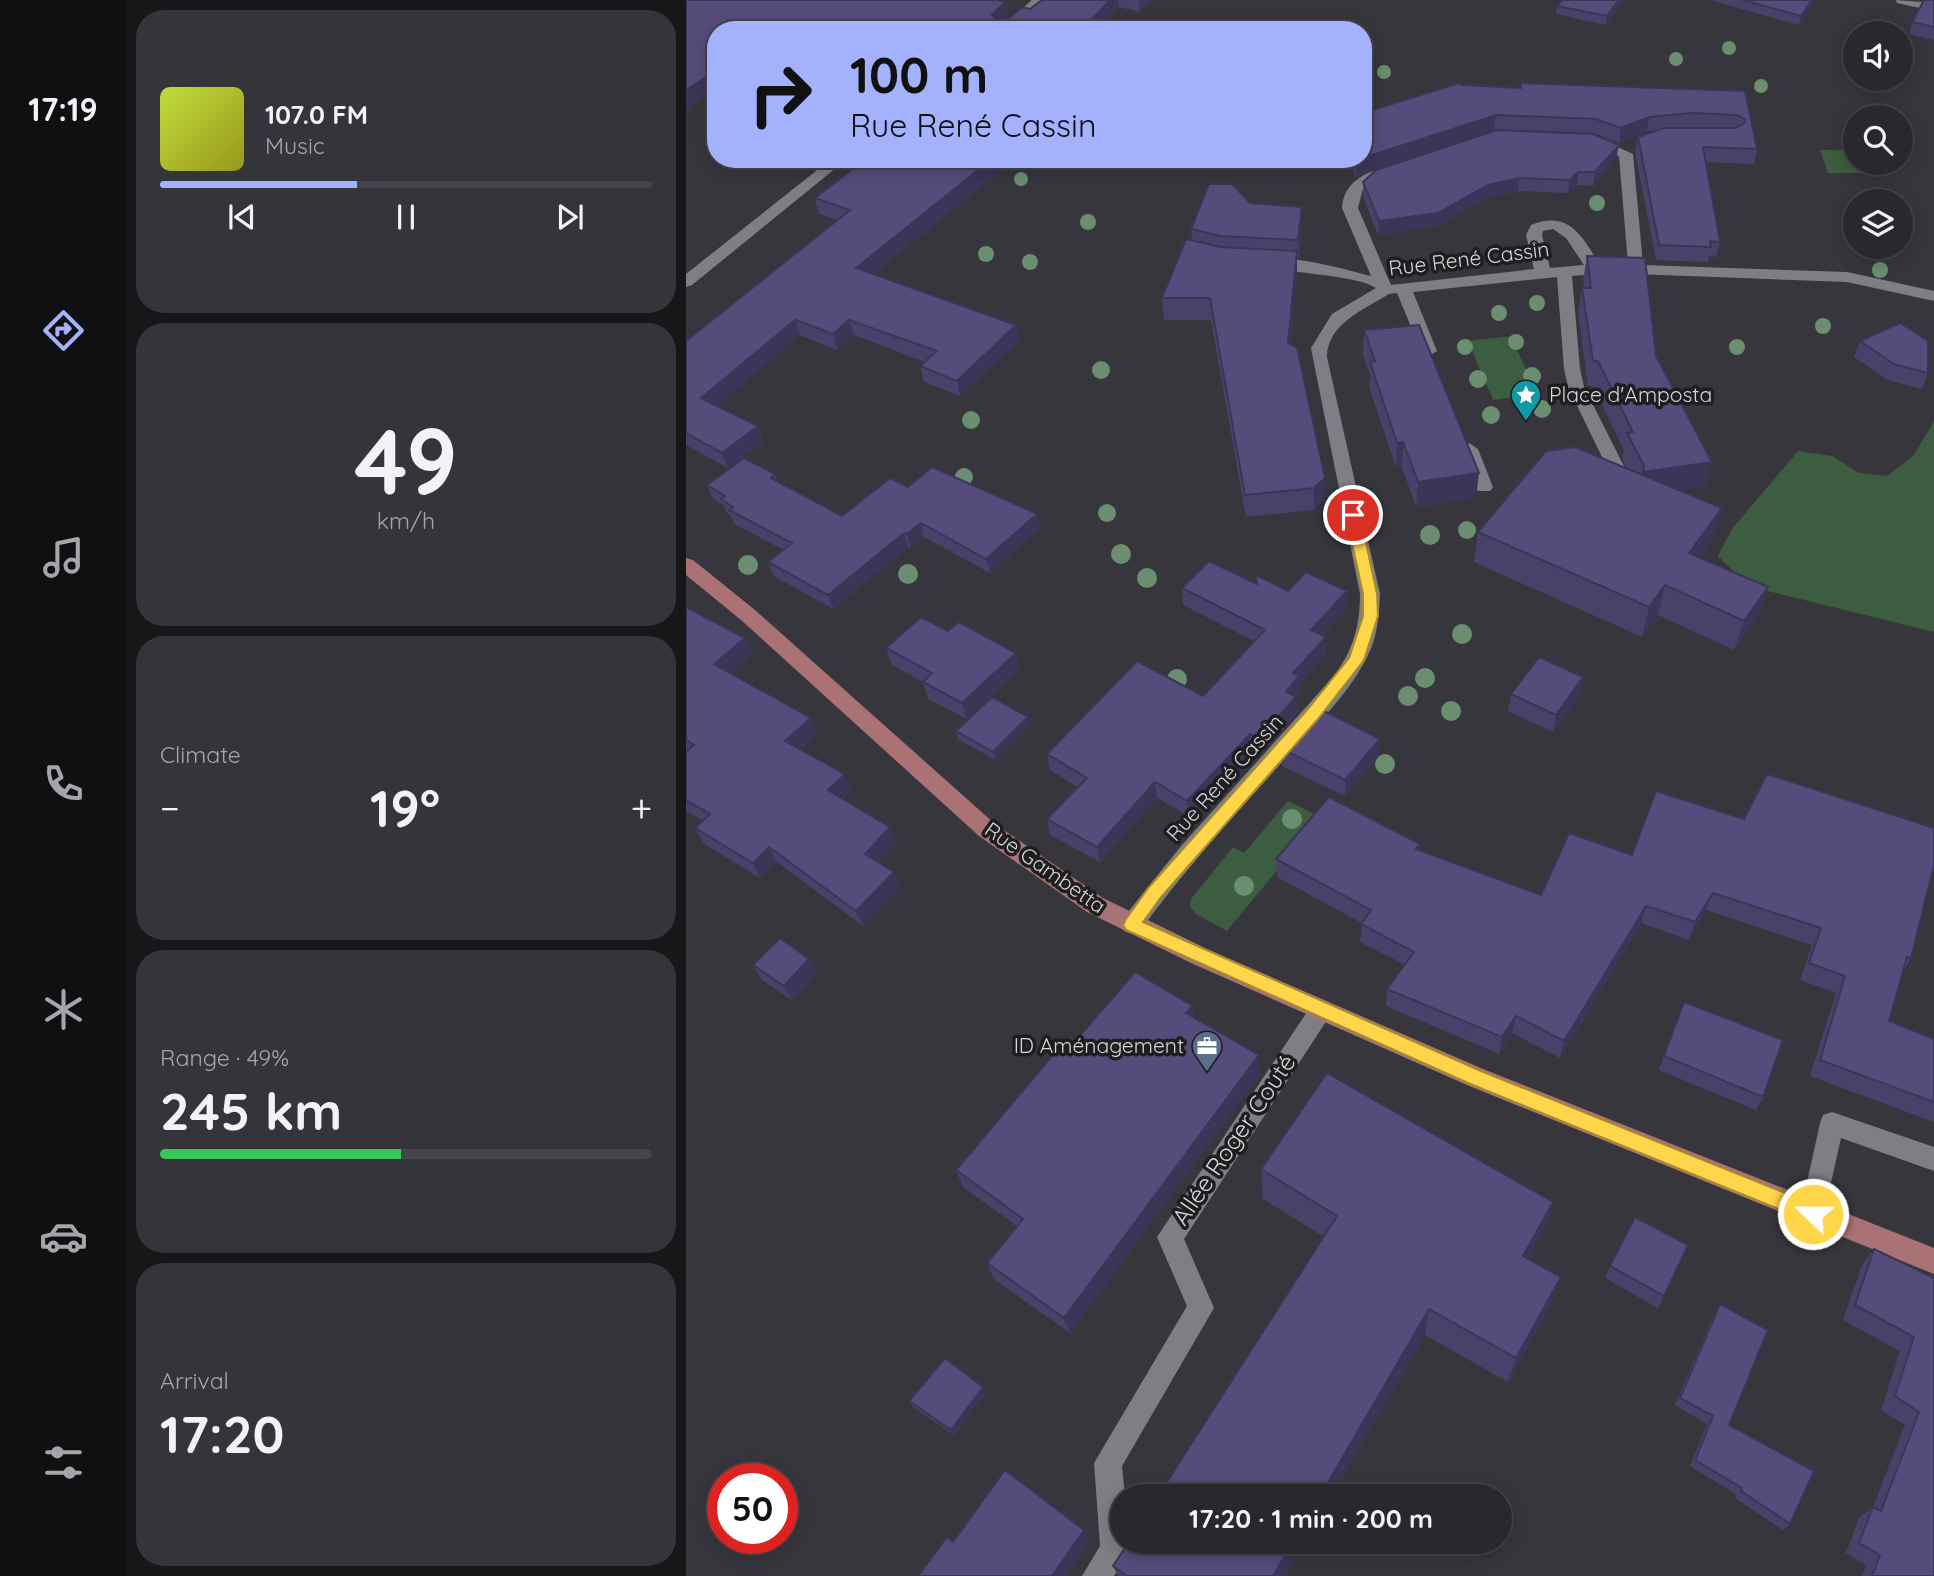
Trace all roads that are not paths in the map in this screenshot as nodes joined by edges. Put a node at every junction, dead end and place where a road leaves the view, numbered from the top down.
1 (1040, 0) edge
2 (1910, 1) edge
3 (1934, 7) edge
4 (1014, 21) edge
5 (1581, 139) edge
6 (1407, 165) edge
7 (829, 168) edge
8 (1257, 262) edge
9 (1594, 269) junction
10 (1636, 269) junction
11 (1563, 271) junction
12 (1543, 273) junction
13 (686, 282) edge
14 (1390, 287) junction
15 (1934, 296) edge
16 (1433, 363) edge
17 (1464, 437) edge
18 (1484, 487) dead end
19 (1627, 492) edge
20 (686, 565) edge
21 (1132, 925) junction
22 (1321, 1010) junction
23 (1934, 1158) edge
24 (1813, 1214) junction
25 (1934, 1261) edge
26 (1097, 1576) edge

1 - 4 street
2 - 3 street
5 - 10 street
6 - 14 street
7 - 13 street
8 - 14 street
9 - 10 street, Rue René Cassin
9 - 11 street, Rue René Cassin
9 - 12 street
10 - 15 street, Rue René Cassin
11 - 12 street, Rue René Cassin
11 - 19 street
12 - 14 street, Rue René Cassin
14 - 16 street
14 - 21 street, Rue René Cassin
17 - 18 street
20 - 21 main road, Rue Gambetta
21 - 22 main road, Rue Gambetta
22 - 24 main road, Rue Gambetta
22 - 26 street, Allée Roger Couté
23 - 24 street
24 - 25 main road, Rue Gambetta

